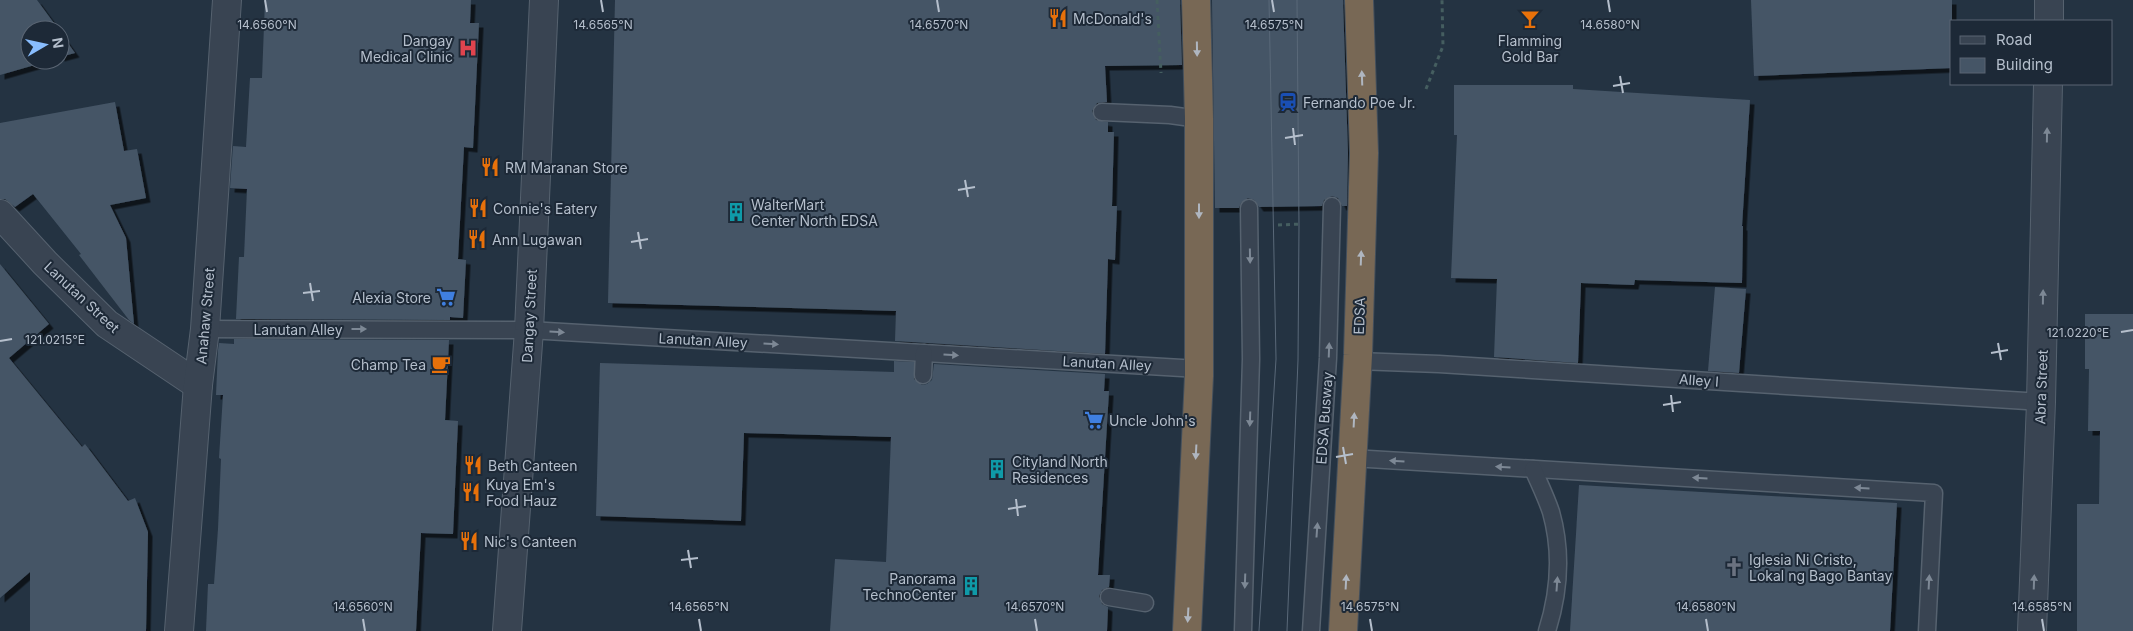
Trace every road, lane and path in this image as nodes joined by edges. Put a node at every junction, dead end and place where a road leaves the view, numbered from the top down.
1 (227, 0) edge
2 (544, 0) edge
3 (1157, 0) edge
4 (1196, 0) edge
5 (1359, 0) edge
6 (1442, 0) edge
7 (2050, 0) edge
8 (2049, 20) edge
9 (1159, 64) dead end
10 (2048, 85) edge
11 (1426, 89) dead end
12 (1102, 112) dead end
13 (1199, 119) junction
14 (1332, 206) dead end
15 (1249, 208) dead end
16 (0, 214) edge
17 (205, 328) junction
18 (528, 330) junction
19 (924, 353) junction
20 (1357, 361) junction
21 (1199, 368) junction
22 (923, 375) dead end
23 (198, 385) junction
24 (2041, 402) junction
25 (1352, 458) junction
26 (1533, 469) junction
27 (1108, 597) dead end
28 (1145, 603) dead end
29 (179, 631) edge
30 (507, 631) edge
31 (1188, 631) edge
32 (1243, 631) edge
33 (1311, 631) edge
34 (1344, 631) edge
35 (1547, 631) edge
36 (1926, 631) edge
37 (2032, 631) edge

1 - 17 street, Anahaw Street
2 - 18 street, Dangay Street
3 - 9 path
4 -> 13 highway
20 -> 5 highway, EDSA
6 - 11 path
7 - 8 street
24 -> 10 street, Abra Street
12 - 13 lane
13 -> 21 highway
33 -> 14 lane, EDSA Busway
15 -> 32 lane
16 - 23 street, Lanutan Street
17 -> 18 lane, Lanutan Alley
17 - 23 street, Anahaw Street
18 -> 19 lane, Lanutan Alley
18 - 30 street, Dangay Street
19 -> 21 lane, Lanutan Alley
19 - 22 lane
20 - 24 lane, Alley I
25 -> 20 highway, EDSA
21 -> 31 highway
23 - 29 street, Anahaw Street
37 -> 24 street, Abra Street
26 -> 25 lane
34 -> 25 highway, EDSA
35 -> 26 lane
36 -> 26 lane
27 - 28 lane

